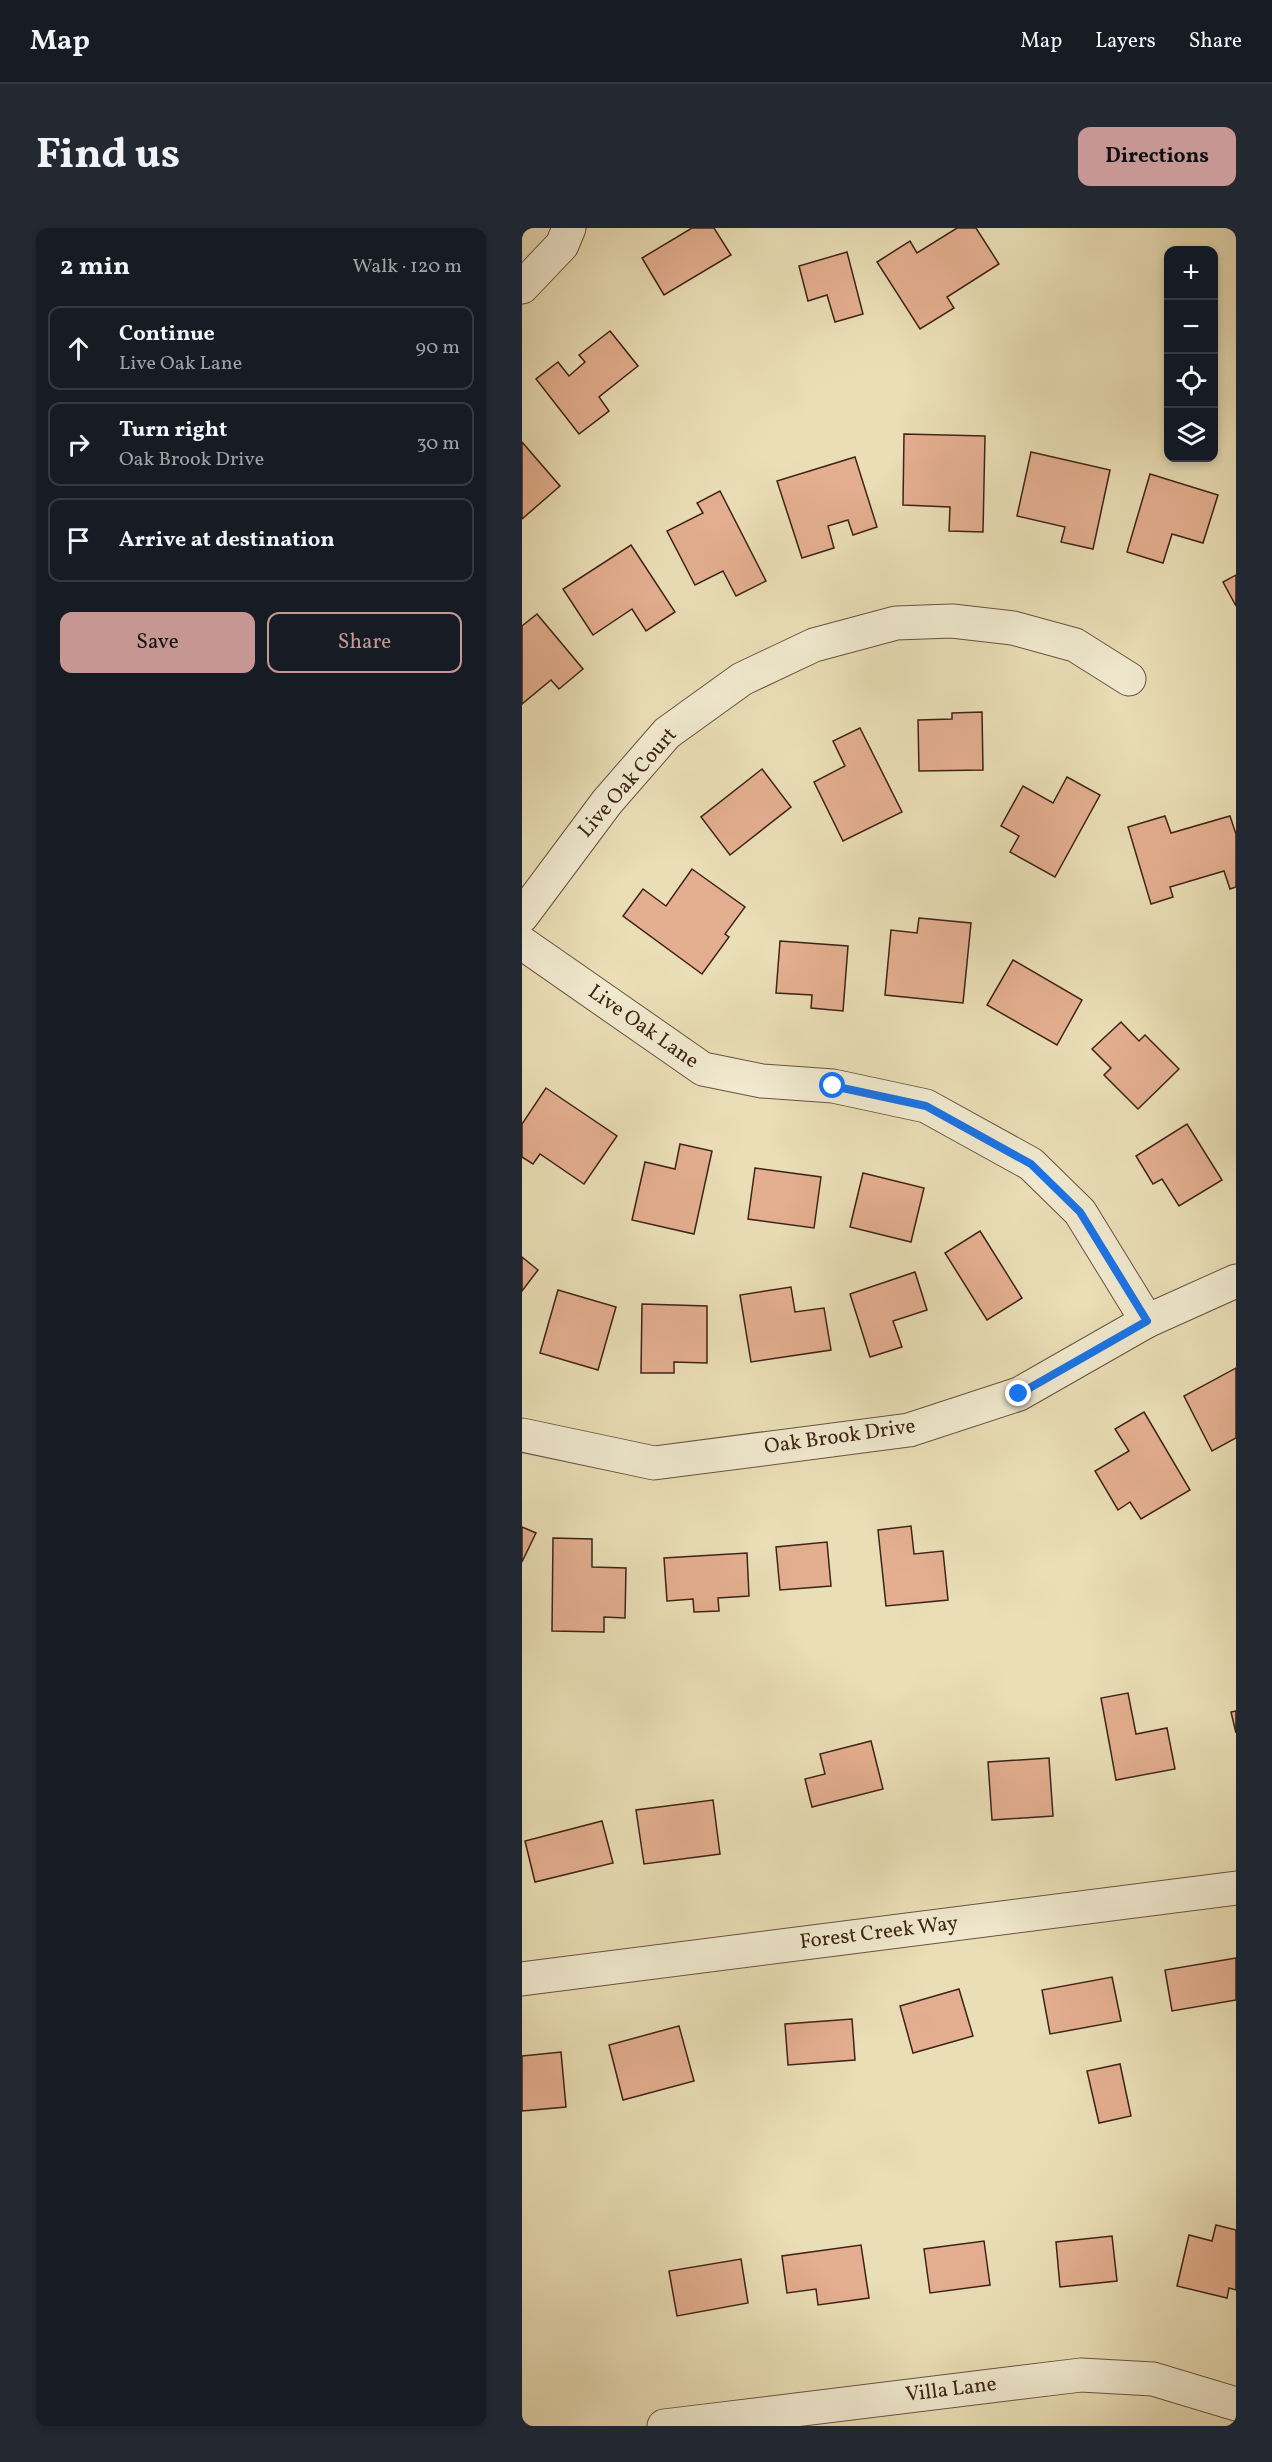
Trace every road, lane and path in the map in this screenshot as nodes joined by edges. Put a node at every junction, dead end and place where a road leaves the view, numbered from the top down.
1 (569, 228) edge
2 (522, 287) edge
3 (1129, 679) dead end
4 (522, 916) edge
5 (522, 943) edge
6 (1236, 1281) edge
7 (1147, 1321) junction
8 (522, 1435) edge
9 (1236, 1888) edge
10 (522, 1979) edge
11 (1236, 2404) edge
12 (854, 2414) edge
13 (664, 2426) edge

1 - 2 street
3 - 4 street, Live Oak Court
5 - 7 street, Live Oak Lane
6 - 7 street, Oak Brook Drive
7 - 8 street, Oak Brook Drive
9 - 10 street, Forest Creek Way
11 - 12 street, Villa Lane
12 - 13 street, Villa Lane

